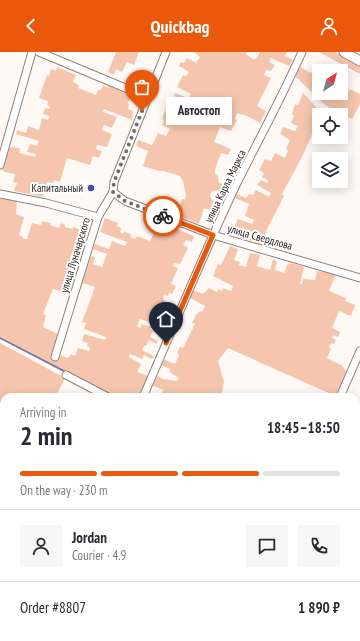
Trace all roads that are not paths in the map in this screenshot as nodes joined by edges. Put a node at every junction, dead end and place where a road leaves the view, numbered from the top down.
1 (32, 52) edge
2 (39, 52) edge
3 (166, 52) edge
4 (302, 52) edge
5 (344, 52) edge
6 (360, 61) edge
7 (147, 97) junction
8 (0, 165) edge
9 (113, 192) junction
10 (0, 194) edge
11 (98, 217) junction
12 (213, 235) junction
13 (360, 278) edge
14 (360, 351) edge
15 (55, 357) dead end
16 (66, 376) dead end
17 (100, 393) edge
18 (145, 393) edge
19 (342, 393) edge

1 - 8 street
2 - 7 street
3 - 7 street, улица Луначарского
4 - 12 street, улица Карла Маркса
5 - 6 main road
7 - 9 street, улица Луначарского
9 - 11 street, улица Луначарского
9 - 12 street, улица Свердлова
10 - 11 street
11 - 15 street, улица Луначарского
12 - 13 street, улица Свердлова
12 - 18 street, улица Карла Маркса
14 - 19 street
16 - 17 street

